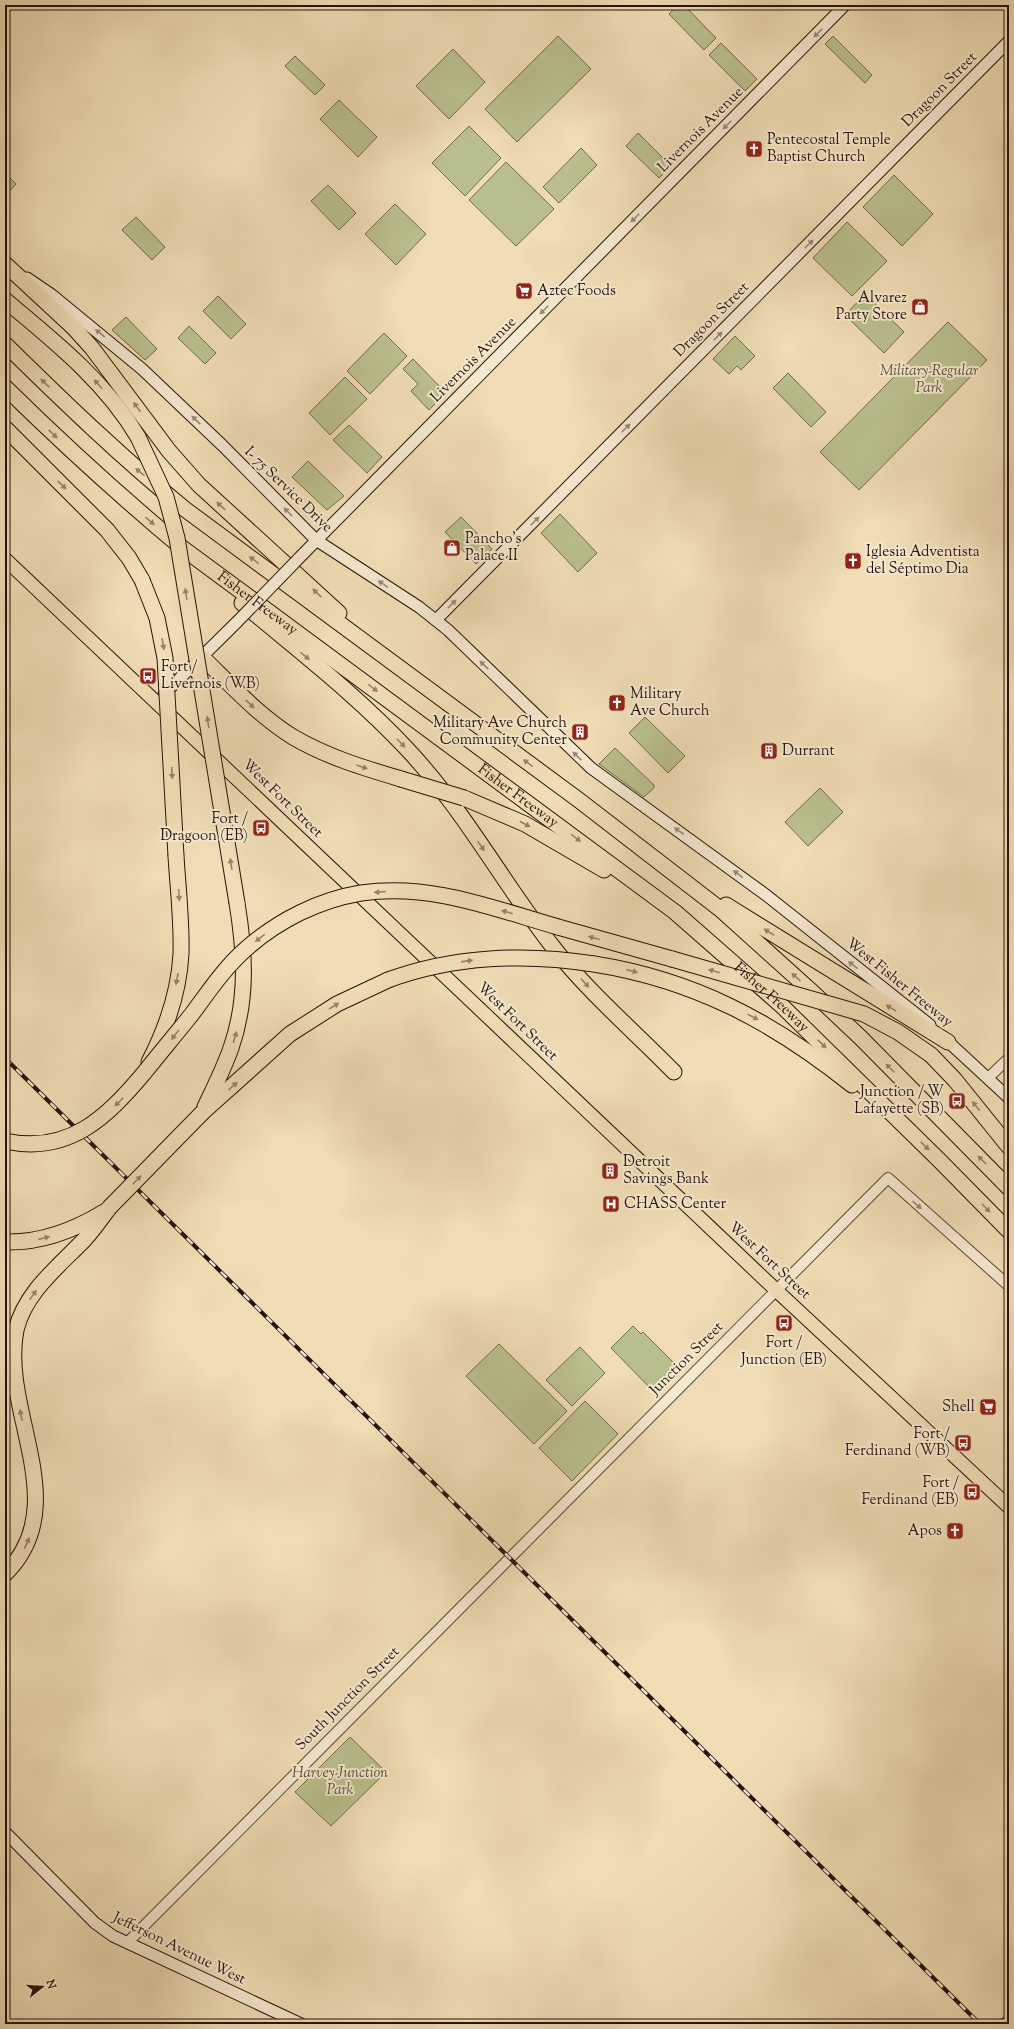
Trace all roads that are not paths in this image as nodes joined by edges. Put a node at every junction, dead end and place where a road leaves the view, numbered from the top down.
1 (846, 5) edge
2 (1009, 41) edge
3 (5, 264) edge
4 (5, 300) edge
5 (5, 344) edge
6 (5, 387) edge
7 (5, 428) edge
8 (316, 540) junction
9 (181, 547) junction
10 (5, 559) edge
11 (436, 620) junction
12 (202, 657) junction
13 (398, 667) junction
14 (156, 701) junction
15 (673, 872) junction
16 (766, 895) joint
17 (675, 912) junction
18 (948, 1042) junction
19 (1009, 1058) edge
20 (144, 1072) junction
21 (674, 1072) dead end
22 (988, 1078) junction
23 (1009, 1098) edge
24 (203, 1112) junction
25 (909, 1130) junction
26 (5, 1141) edge
27 (1009, 1147) edge
28 (1009, 1188) edge
29 (109, 1208) junction
30 (1009, 1231) edge
31 (5, 1242) edge
32 (1009, 1286) edge
33 (776, 1291) junction
34 (1009, 1506) edge
35 (507, 1562) joint
36 (5, 1574) edge
37 (5, 1832) edge
38 (127, 1942) junction
39 (1009, 2020) edge
40 (301, 2024) edge
41 (1006, 2024) edge

1 -> 8 main road, Livernois Avenue
11 -> 2 main road, Dragoon Street
8 -> 3 main road, I- 75 Service Drive
13 -> 3 highway
24 -> 4 highway, bridge
13 -> 5 highway, Fisher Freeway
6 -> 9 highway, Fisher Freeway
7 -> 20 highway, bridge
11 -> 8 main road, I- 75 Service Drive
8 - 12 main road, Livernois Avenue, bridge
9 -> 17 highway, Fisher Freeway
9 -> 21 highway
10 - 14 main road, West Fort Street
16 -> 11 main road, I- 75 Service Drive
12 - 14 main road, Livernois Avenue
12 -> 17 highway, bridge
15 -> 13 highway, Fisher Freeway
14 - 33 main road, West Fort Street
18 -> 15 highway
28 -> 15 highway, Fisher Freeway
18 -> 16 main road, West Fisher Freeway
17 -> 25 highway, Fisher Freeway
18 - 22 main road, West Fisher Freeway
19 - 22 street
20 -> 26 highway, bridge
27 -> 20 highway, bridge
22 - 23 main road, West Fisher Freeway
24 -> 25 highway, bridge
29 -> 24 highway, bridge
25 -> 30 highway, Fisher Freeway
31 -> 29 highway
36 -> 29 highway
33 -> 32 street, Junction Street
33 - 34 main road, West Fort Street
33 - 35 street, Junction Street
35 - 38 street, South Junction Street
37 - 38 main road, Jefferson Avenue West
38 - 40 main road, Jefferson Avenue West
39 - 41 main road

